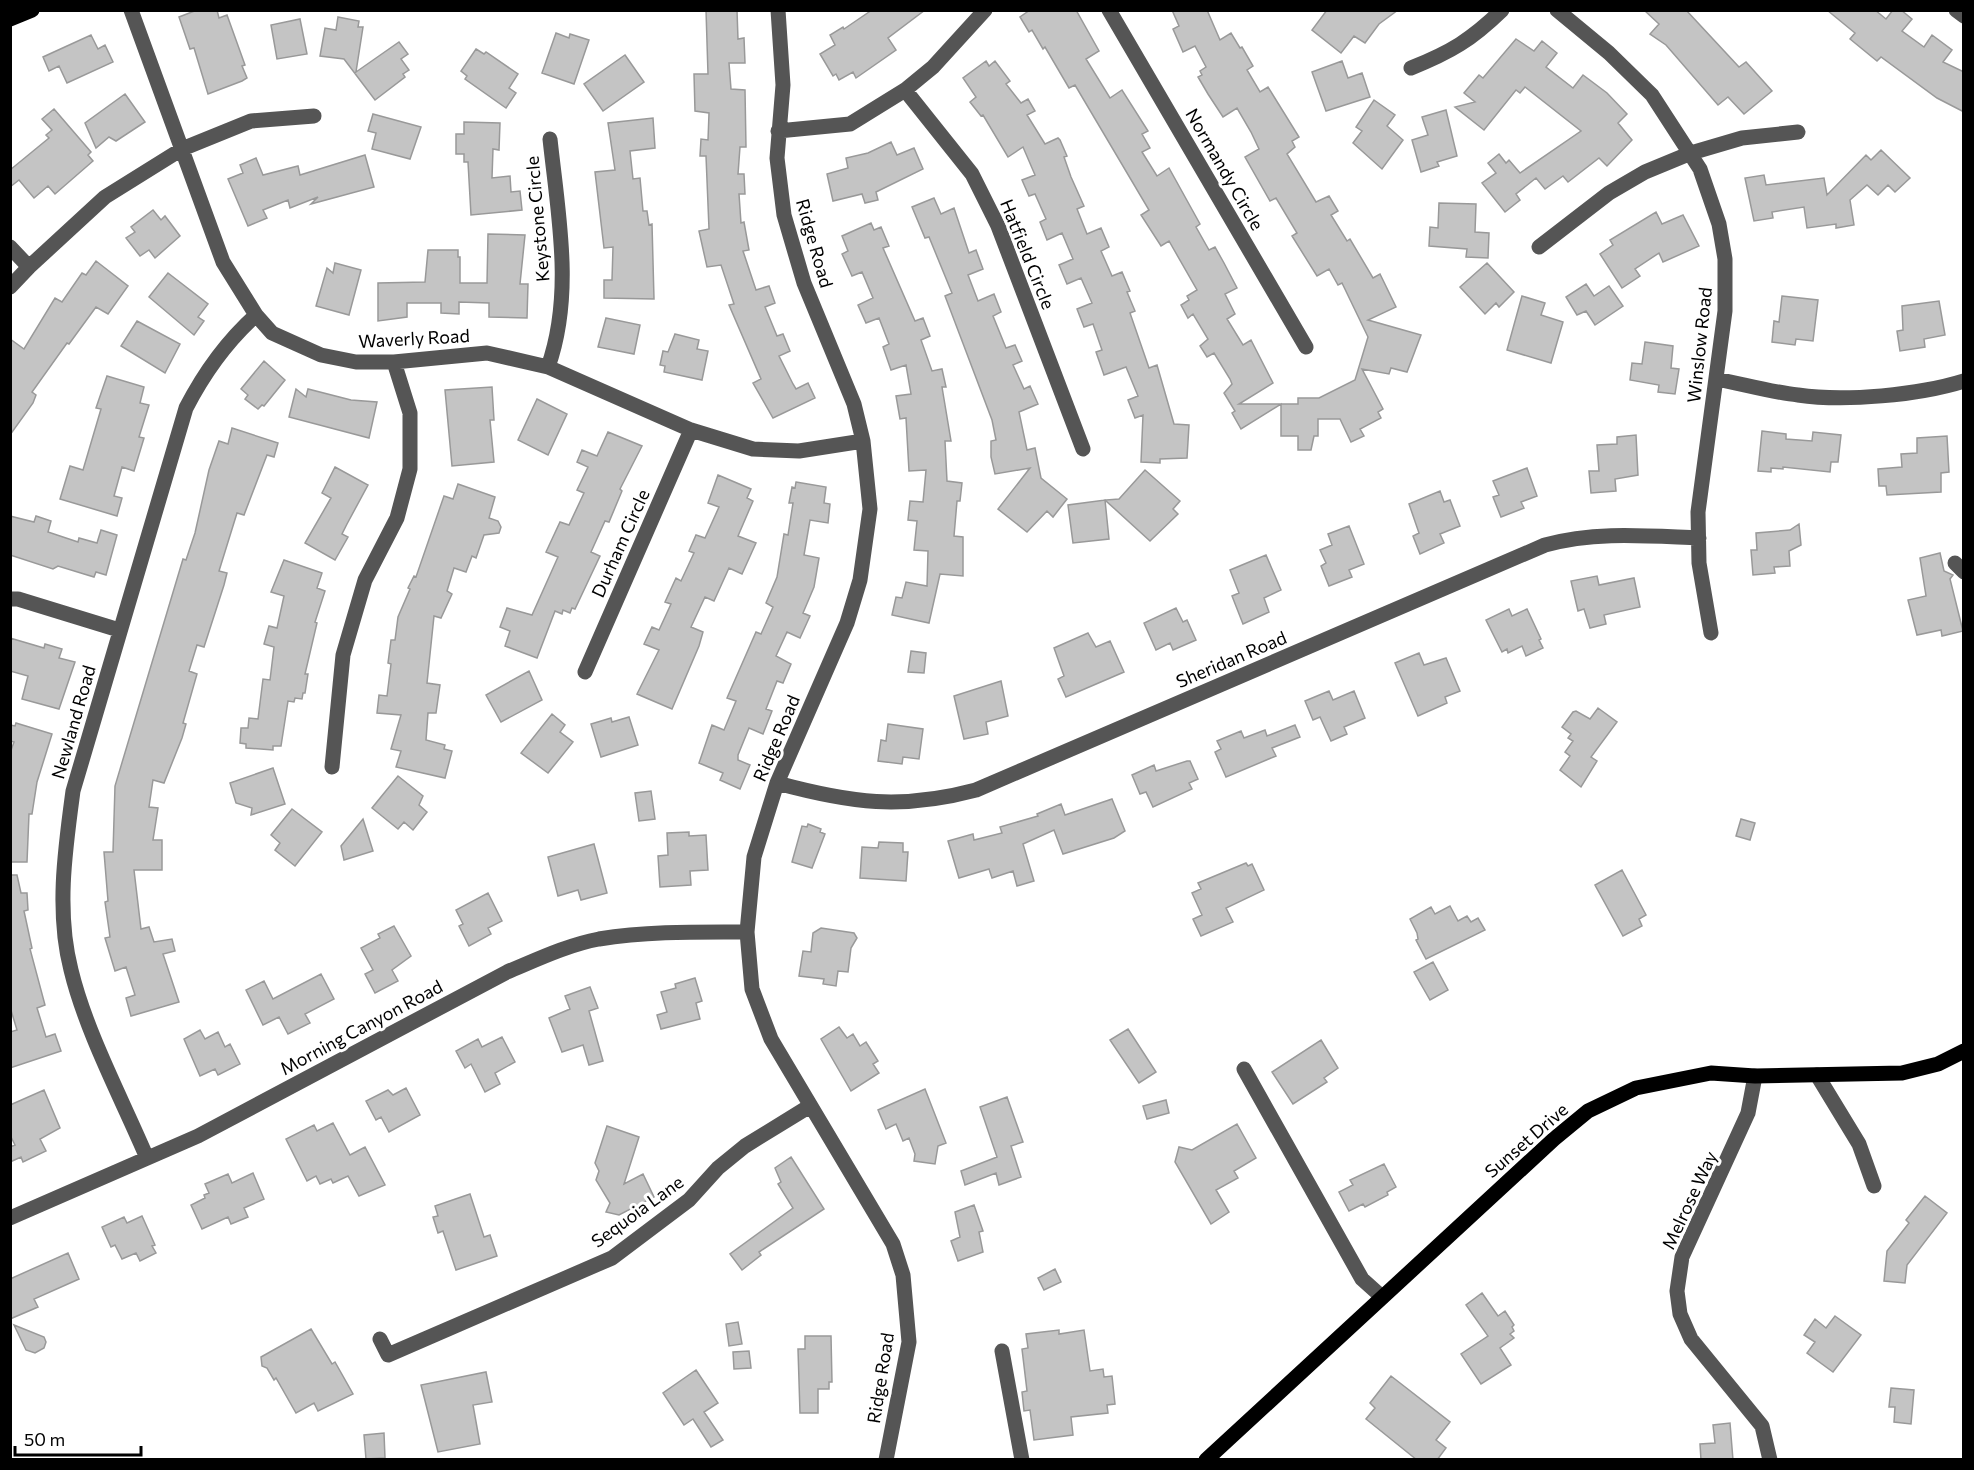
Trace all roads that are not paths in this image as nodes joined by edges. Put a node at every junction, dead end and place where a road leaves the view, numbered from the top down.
1 (32, 10) edge
2 (131, 10) edge
3 (778, 10) edge
4 (985, 10) edge
5 (1109, 10) edge
6 (1502, 10) edge
7 (1557, 10) edge
8 (1956, 10) edge
9 (1964, 16) edge
10 (10, 19) edge
11 (1411, 68) dead end
12 (905, 90) junction
13 (314, 116) dead end
14 (778, 131) junction
15 (1798, 132) dead end
16 (550, 139) dead end
17 (182, 149) junction
18 (1691, 153) junction
19 (1539, 247) dead end
20 (10, 248) edge
21 (28, 267) junction
22 (10, 287) edge
23 (256, 315) junction
24 (1306, 347) dead end
25 (394, 362) junction
26 (548, 367) junction
27 (1716, 379) junction
28 (1964, 381) edge
29 (691, 430) junction
30 (863, 441) junction
31 (1083, 449) dead end
32 (1699, 538) junction
33 (10, 600) edge
34 (119, 630) junction
35 (1711, 633) dead end
36 (585, 672) dead end
37 (332, 767) dead end
38 (777, 783) junction
39 (747, 932) junction
40 (1964, 1051) edge
41 (1244, 1069) dead end
42 (1817, 1075) junction
43 (1755, 1076) junction
44 (810, 1106) junction
45 (147, 1158) junction
46 (1874, 1186) dead end
47 (10, 1218) edge
48 (1382, 1297) junction
49 (380, 1339) dead end
50 (1002, 1352) dead end
51 (886, 1460) edge
52 (1022, 1460) edge
53 (1206, 1460) edge
54 (1770, 1460) edge

1 - 10 main road
2 - 17 street, Waverly Road
3 - 14 street, Ridge Road
4 - 12 street
5 - 24 street, Normandy Circle
6 - 11 street
7 - 18 street, Winslow Road
8 - 9 street
12 - 14 street
12 - 31 street, Hatfield Circle
13 - 17 street
14 - 30 street, Ridge Road
15 - 18 street
16 - 26 street, Keystone Circle
17 - 21 street
17 - 23 street, Waverly Road
18 - 19 street
18 - 27 street, Winslow Road
20 - 21 street
21 - 22 street
23 - 25 street, Waverly Road
23 - 34 street, Newland Road
25 - 26 street, Waverly Road
25 - 37 street
26 - 29 street, Waverly Road
27 - 28 street
27 - 32 street, Winslow Road
29 - 30 street, Waverly Road
29 - 36 street, Durham Circle
30 - 38 street, Ridge Road
32 - 35 street, Winslow Road
32 - 38 street, Sheridan Road
33 - 34 street
34 - 45 street, Newland Road
38 - 39 street, Ridge Road
39 - 44 street, Ridge Road
39 - 45 street, Morning Canyon Road
40 - 42 main road, Sunset Drive
41 - 48 street
42 - 43 main road, Sunset Drive
42 - 46 street
43 - 48 main road, Sunset Drive
43 - 54 street, Melrose Way
44 - 49 street, Sequoia Lane
44 - 51 street, Ridge Road
45 - 47 street, Morning Canyon Road
48 - 53 main road, Sunset Drive
50 - 52 street

